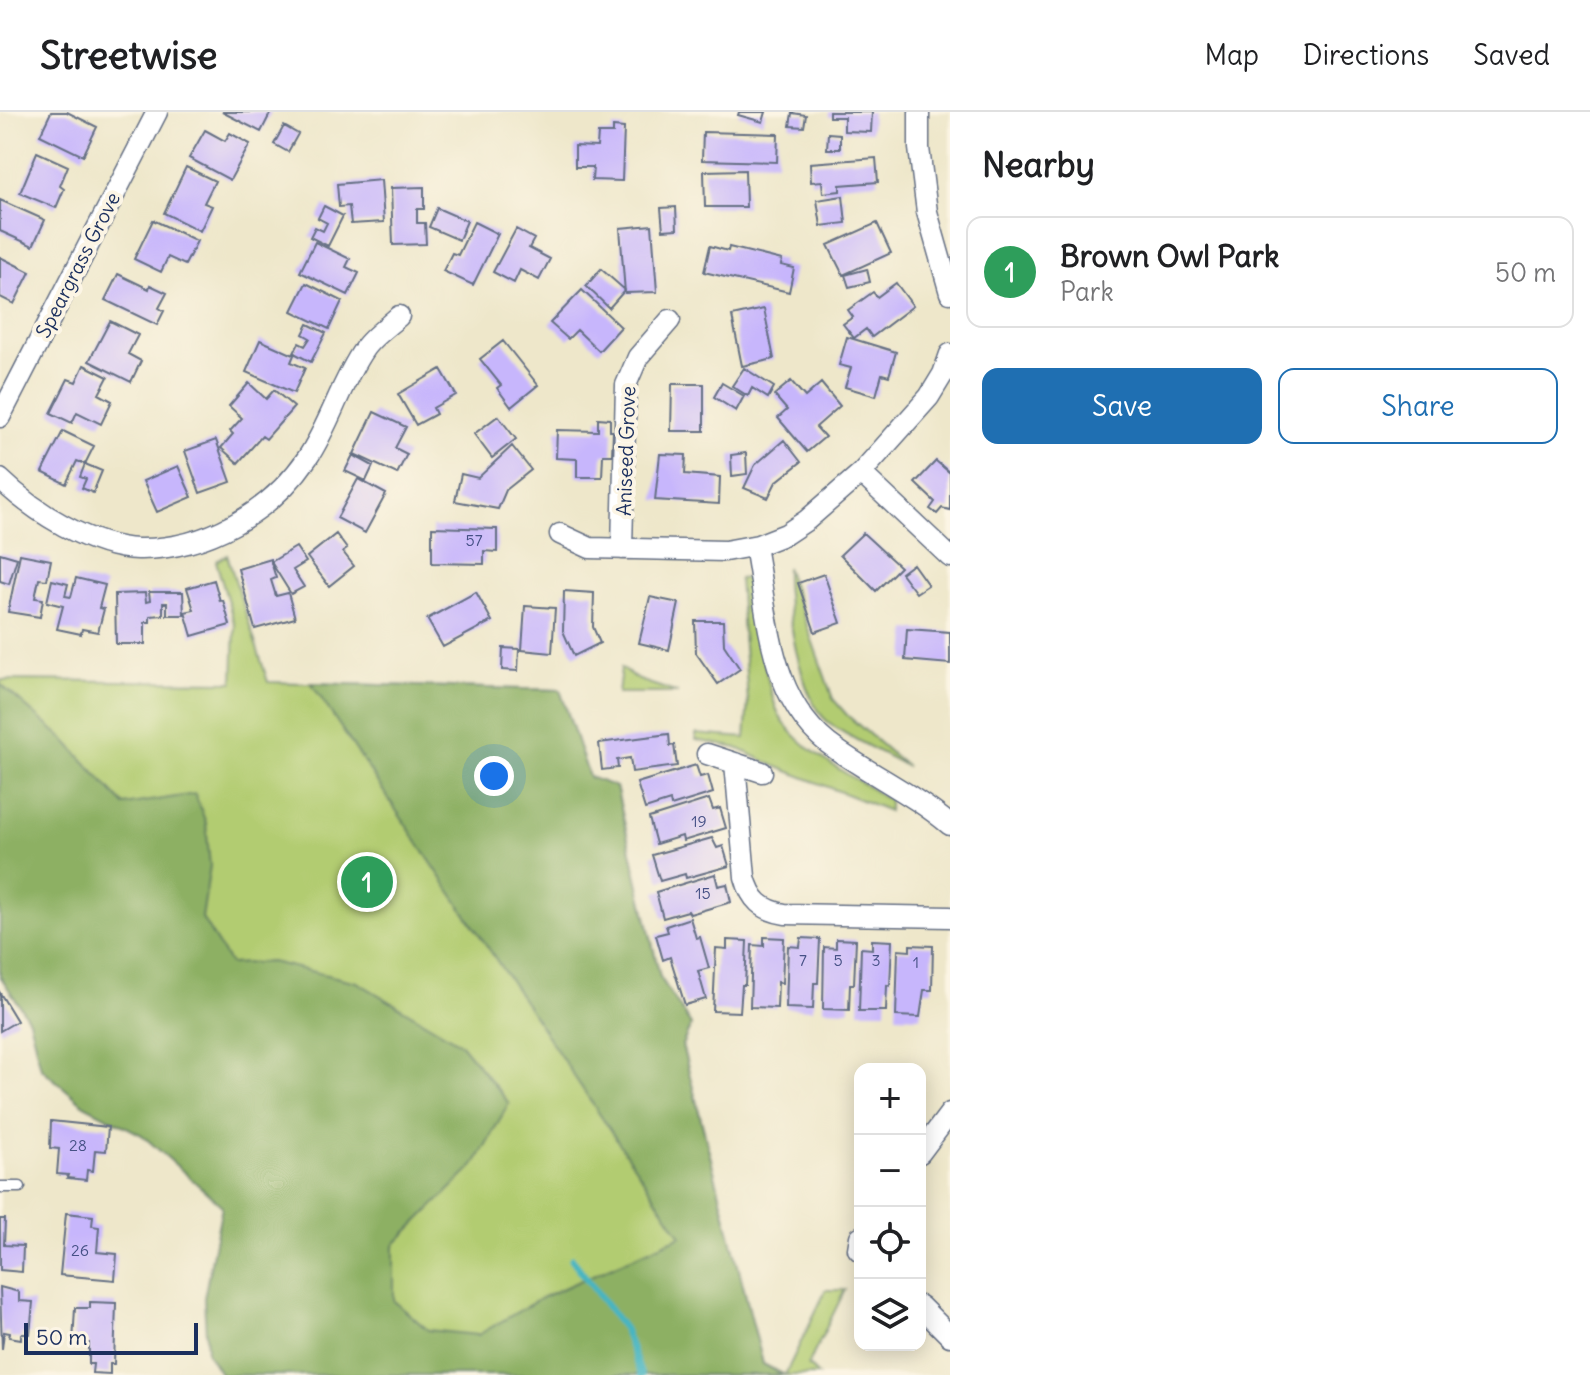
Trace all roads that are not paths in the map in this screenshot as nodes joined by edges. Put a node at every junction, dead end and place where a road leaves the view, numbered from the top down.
1 (157, 112) edge
2 (919, 112) edge
3 (950, 293) edge
4 (399, 316) dead end
5 (670, 320) dead end
6 (950, 354) edge
7 (0, 417) edge
8 (861, 473) junction
9 (0, 479) edge
10 (560, 534) dead end
11 (755, 546) junction
12 (622, 549) junction
13 (950, 557) edge
14 (707, 754) dead end
15 (735, 763) junction
16 (762, 772) dead end
17 (950, 825) edge
18 (950, 917) edge
19 (950, 1113) edge
20 (926, 1145) edge
21 (0, 1187) edge
22 (20, 1187) dead end
23 (926, 1312) edge
24 (950, 1336) edge

1 - 7 street, Speargrass Grove
2 - 3 street
4 - 9 street
5 - 12 street, Aniseed Grove
6 - 8 street
8 - 11 street
8 - 13 street
10 - 12 street
11 - 12 street
11 - 17 street
14 - 15 street
15 - 16 street
15 - 18 street
19 - 20 street
21 - 22 lane
23 - 24 street

